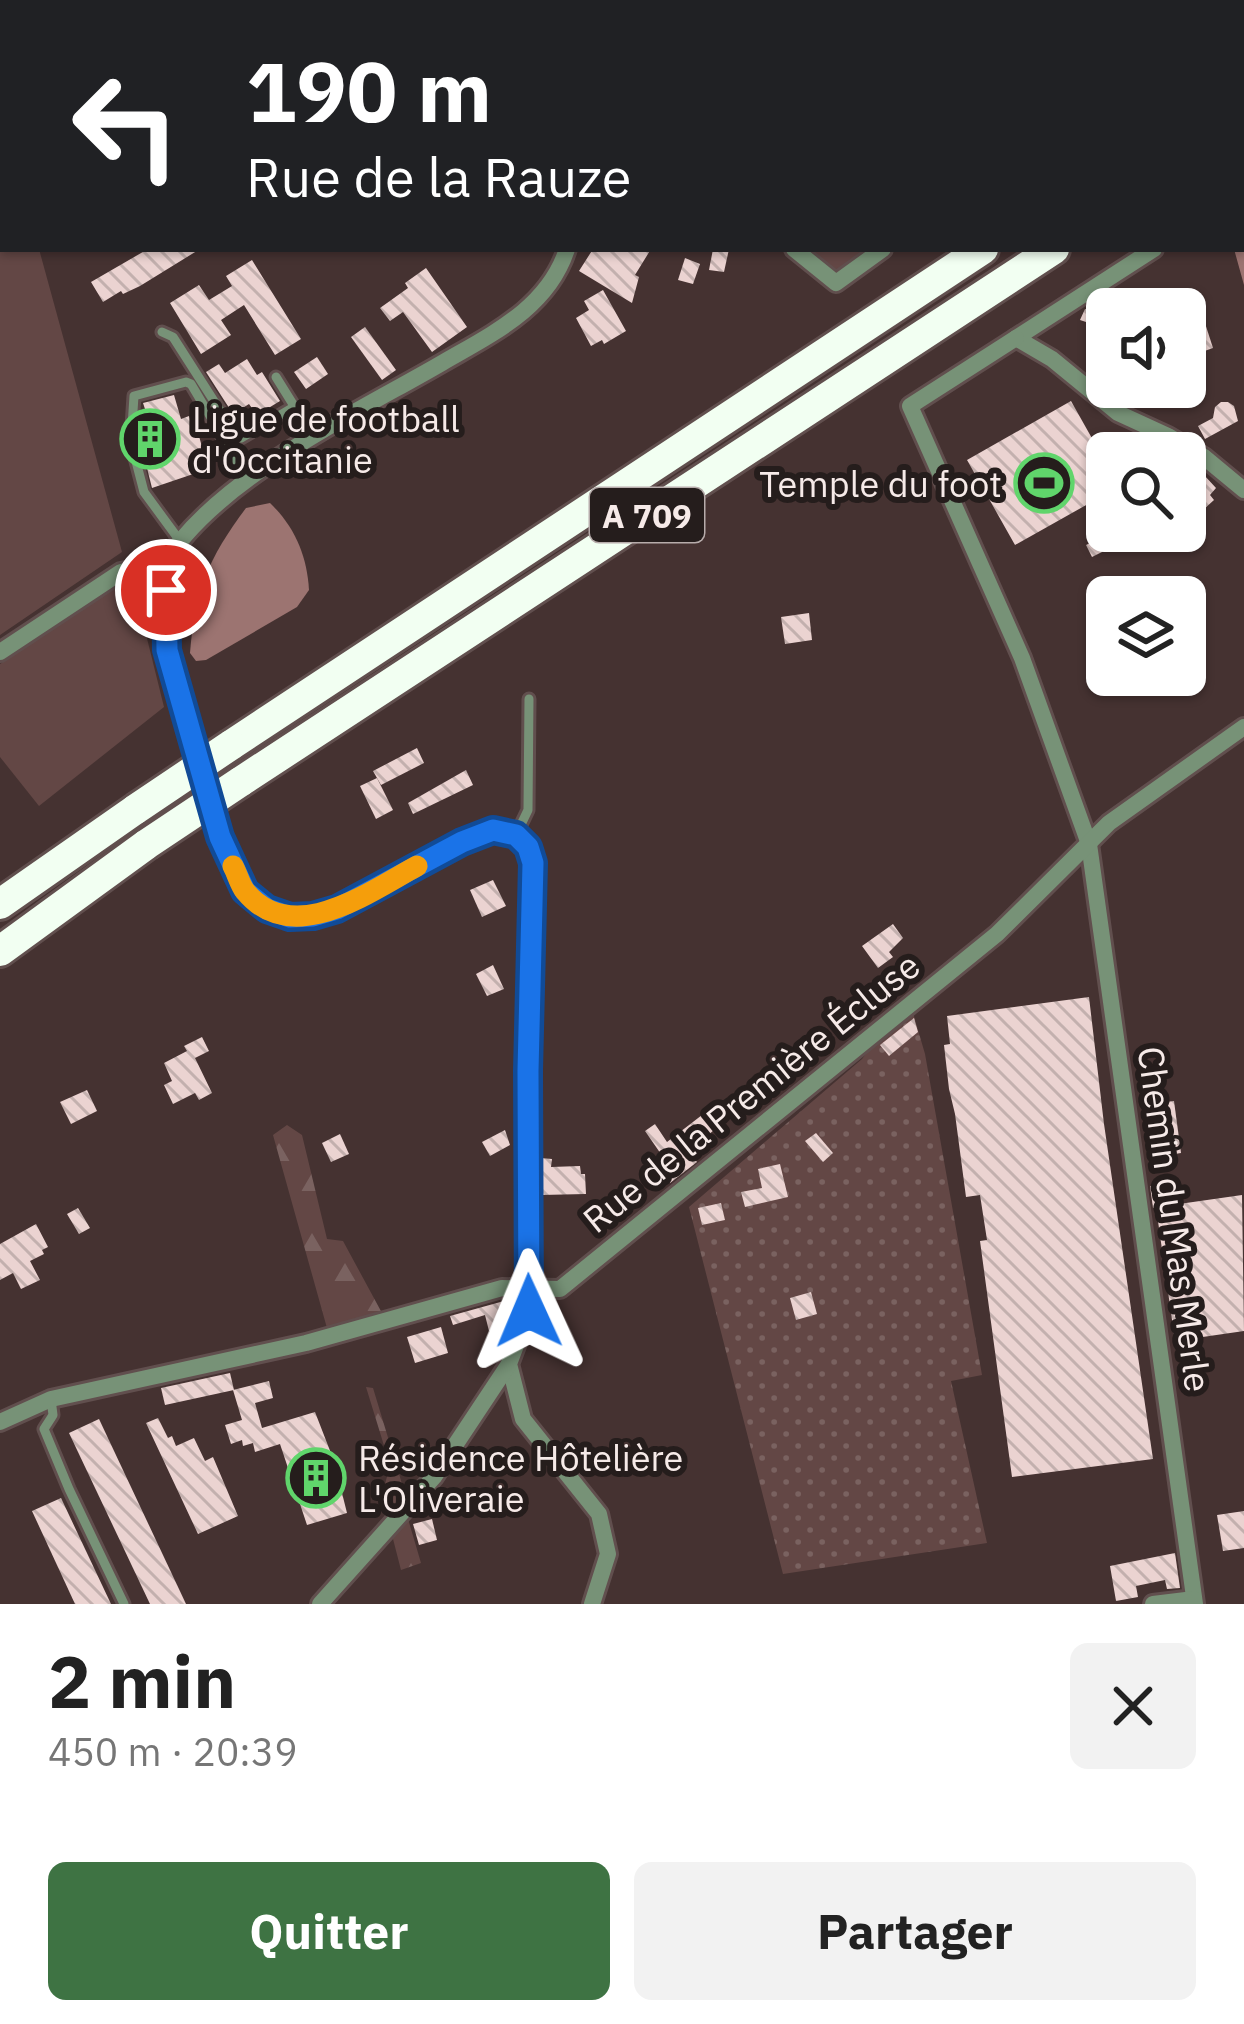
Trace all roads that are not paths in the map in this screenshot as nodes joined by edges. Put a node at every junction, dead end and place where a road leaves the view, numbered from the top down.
1 (566, 252) edge
2 (798, 252) edge
3 (879, 252) edge
4 (978, 252) edge
5 (1049, 252) edge
6 (1149, 252) edge
7 (162, 332) dead end
8 (1016, 338) junction
9 (276, 377) dead end
10 (294, 407) junction
11 (314, 437) junction
12 (248, 480) junction
13 (1244, 490) edge
14 (180, 541) junction
15 (163, 566) junction
16 (0, 652) edge
17 (529, 699) dead end
18 (1244, 728) edge
19 (516, 835) junction
20 (1089, 844) junction
21 (0, 904) edge
22 (0, 951) edge
23 (528, 1291) junction
24 (509, 1364) junction
25 (51, 1399) junction
26 (0, 1422) edge
27 (1194, 1602) edge
28 (124, 1604) edge
29 (320, 1604) edge
30 (592, 1604) edge
31 (1153, 1604) edge

1 - 11 street
2 - 3 street
4 - 21 highway, A 709, bridge
5 - 22 highway, A 709, bridge
6 - 8 street
7 - 10 lane
8 - 13 street
8 - 20 street, Chemin du Mas Merle
9 - 10 lane
10 - 11 lane
11 - 12 street
12 - 14 street
12 - 14 lane
14 - 15 street
15 - 16 street
15 - 19 street
17 - 19 lane
18 - 20 street, Rue de la Première Écluse
19 - 23 street
20 - 23 street, Rue de la Première Écluse
20 - 27 street, Chemin du Mas Merle
23 - 24 street
23 - 25 street, Rue de la Première Écluse
24 - 29 street
24 - 30 street
25 - 26 street, Rue de la Première Écluse
25 - 28 lane
27 - 31 street

